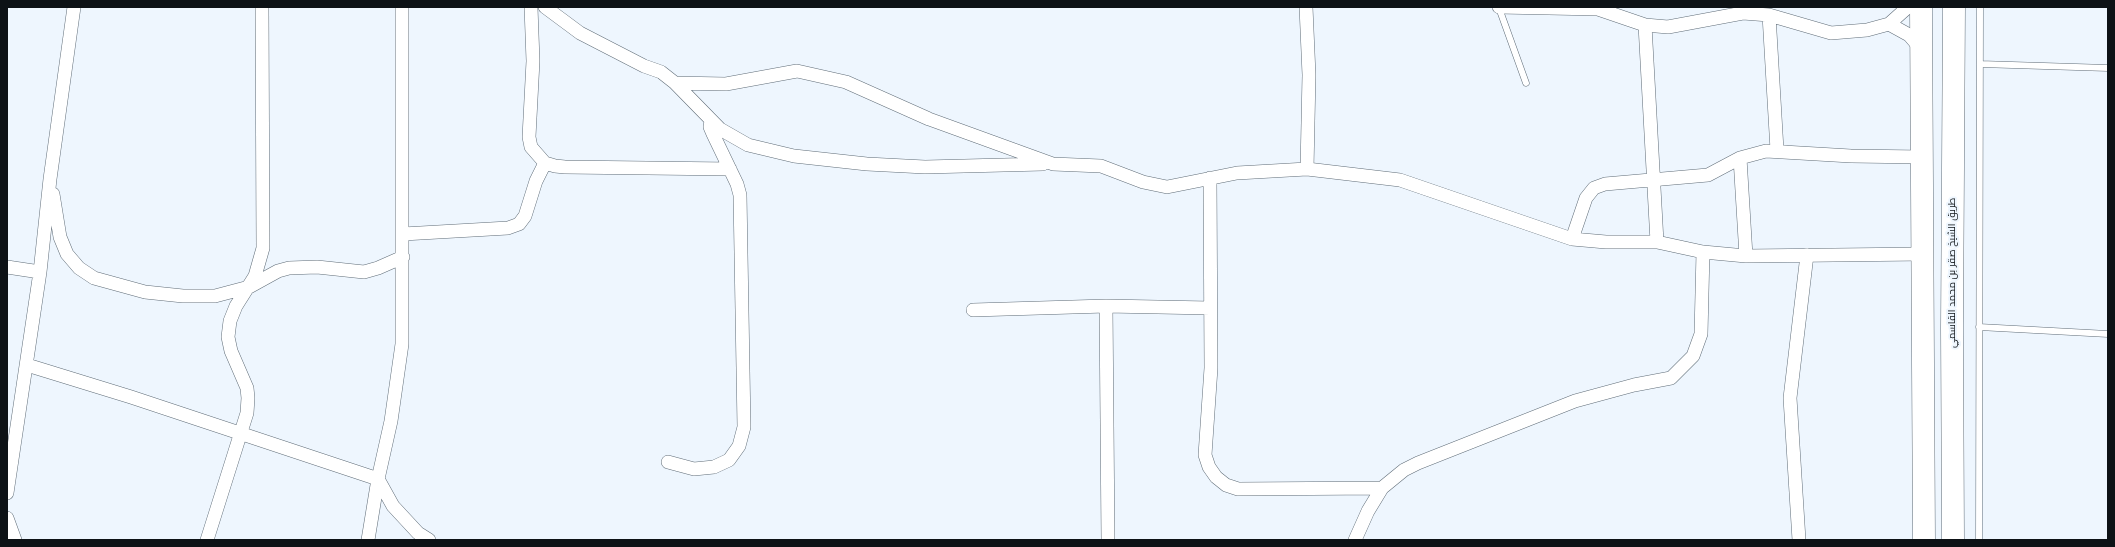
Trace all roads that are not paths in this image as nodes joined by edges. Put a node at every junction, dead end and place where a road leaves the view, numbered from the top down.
1 (74, 7) edge
2 (262, 7) edge
3 (402, 7) edge
4 (531, 7) edge
5 (545, 7) edge
6 (1306, 7) edge
7 (1908, 7) edge
8 (1921, 7) edge
9 (1954, 7) edge
10 (1980, 7) edge
11 (1499, 8) edge
12 (1598, 8) edge
13 (1769, 15) junction
14 (1889, 24) junction
15 (1645, 25) junction
16 (1921, 49) junction
17 (1980, 64) junction
18 (2108, 68) edge
19 (675, 83) junction
20 (1526, 83) dead end
21 (711, 120) junction
22 (1777, 150) junction
23 (1922, 157) junction
24 (1740, 158) junction
25 (545, 162) junction
26 (1053, 164) junction
27 (730, 169) junction
28 (1307, 169) junction
29 (1210, 178) junction
30 (50, 179) junction
31 (1654, 180) junction
32 (403, 234) junction
33 (1572, 239) junction
34 (1657, 242) junction
35 (1703, 252) junction
36 (1922, 254) junction
37 (1807, 255) junction
38 (403, 256) junction
39 (1746, 256) junction
40 (7, 267) edge
41 (40, 272) junction
42 (249, 287) junction
43 (1106, 306) junction
44 (1210, 308) junction
45 (973, 310) dead end
46 (1979, 327) junction
47 (2108, 334) edge
48 (26, 365) junction
49 (242, 434) junction
50 (668, 462) dead end
51 (378, 480) junction
52 (1382, 488) junction
53 (7, 494) edge
54 (7, 518) edge
55 (15, 540) edge
56 (207, 540) edge
57 (368, 540) edge
58 (429, 540) edge
59 (1108, 540) edge
60 (1355, 540) edge
61 (1799, 540) edge
62 (1924, 540) edge
63 (1953, 540) edge
64 (1979, 540) edge

1 - 30 street
2 - 42 street
3 - 32 street
4 - 25 street
5 - 19 street
6 - 28 street
7 - 14 street
8 - 16 highway
9 - 63 highway, طريق الشيخ صقر بن محمد القاسمي
10 - 17 lane
11 - 12 street
11 - 20 lane
12 - 15 street
13 - 14 street
13 - 15 street
13 - 22 street
14 - 16 street
15 - 31 street
16 - 23 highway
17 - 18 lane
17 - 46 lane
19 - 21 street
19 - 26 street
21 - 26 street
21 - 27 street
22 - 23 street
22 - 24 street
23 - 36 highway
24 - 31 street
24 - 39 street
25 - 27 street
25 - 32 street
26 - 29 street
27 - 50 street
28 - 29 street
28 - 33 street
29 - 44 street
30 - 41 street
30 - 42 street
31 - 33 street
31 - 34 street
32 - 38 street
33 - 34 street
34 - 35 street
35 - 39 street
35 - 52 street
36 - 37 street
36 - 62 highway
37 - 39 street
37 - 61 street
38 - 42 street
38 - 51 street
40 - 41 street
41 - 48 street
42 - 49 street
43 - 44 street
43 - 45 street
43 - 59 street
44 - 52 street
46 - 47 lane
46 - 64 lane
48 - 49 street
48 - 53 street
49 - 51 street
49 - 56 street
51 - 57 street
51 - 58 street
52 - 60 street
54 - 55 street

